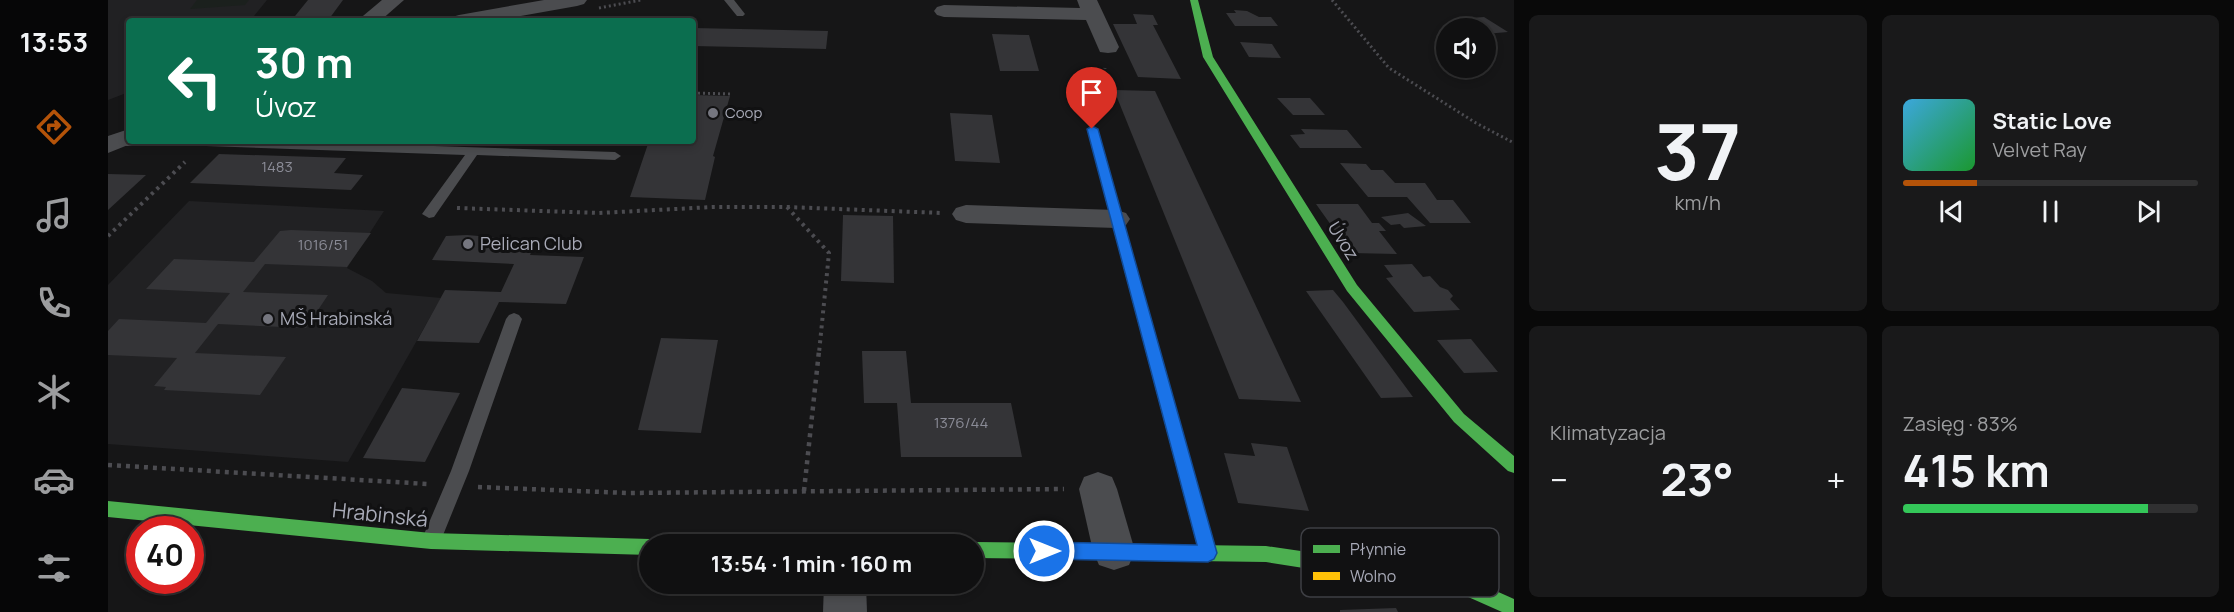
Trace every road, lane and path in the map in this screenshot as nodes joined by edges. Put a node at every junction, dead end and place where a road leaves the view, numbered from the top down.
1 (394, 0) edge
2 (576, 0) edge
3 (729, 0) edge
4 (1194, 0) edge
5 (1332, 0) edge
6 (1090, 7) edge
7 (944, 11) dead end
8 (740, 14) dead end
9 (371, 18) edge
10 (476, 18) edge
11 (1108, 47) joint
12 (696, 93) edge
13 (733, 94) dead end
14 (1092, 129) joint
15 (1514, 143) edge
16 (204, 144) edge
17 (266, 144) edge
18 (474, 151) junction
19 (615, 156) dead end
20 (787, 207) junction
21 (431, 211) joint
22 (966, 214) joint
23 (1116, 219) junction
24 (108, 236) edge
25 (514, 319) dead end
26 (108, 465) edge
27 (1514, 466) edge
28 (453, 486) junction
29 (1098, 489) joint
30 (804, 490) junction
31 (108, 509) edge
32 (431, 541) junction
33 (639, 547) edge
34 (984, 550) edge
35 (1114, 551) junction
36 (1208, 553) junction
37 (1301, 559) edge
38 (844, 594) edge
39 (1489, 597) edge
40 (1514, 608) edge
41 (845, 612) edge

1 - 9 street
2 - 10 street
3 - 8 lane
4 - 27 street, Úvoz
5 - 15 path
6 - 7 street
6 - 11 street
11 - 14 path
12 - 13 path
14 - 23 street
16 - 24 path
17 - 18 lane
18 - 19 lane
18 - 21 lane
20 - 21 path
20 - 22 path
20 - 30 path
22 - 23 street
23 - 36 street
25 - 28 lane
26 - 28 path
28 - 30 path
28 - 32 lane
29 - 30 path
29 - 35 street
31 - 32 street, Hrabinská
32 - 33 street, Hrabinská
34 - 35 street
35 - 36 street
36 - 37 street
38 - 41 street
39 - 40 street

